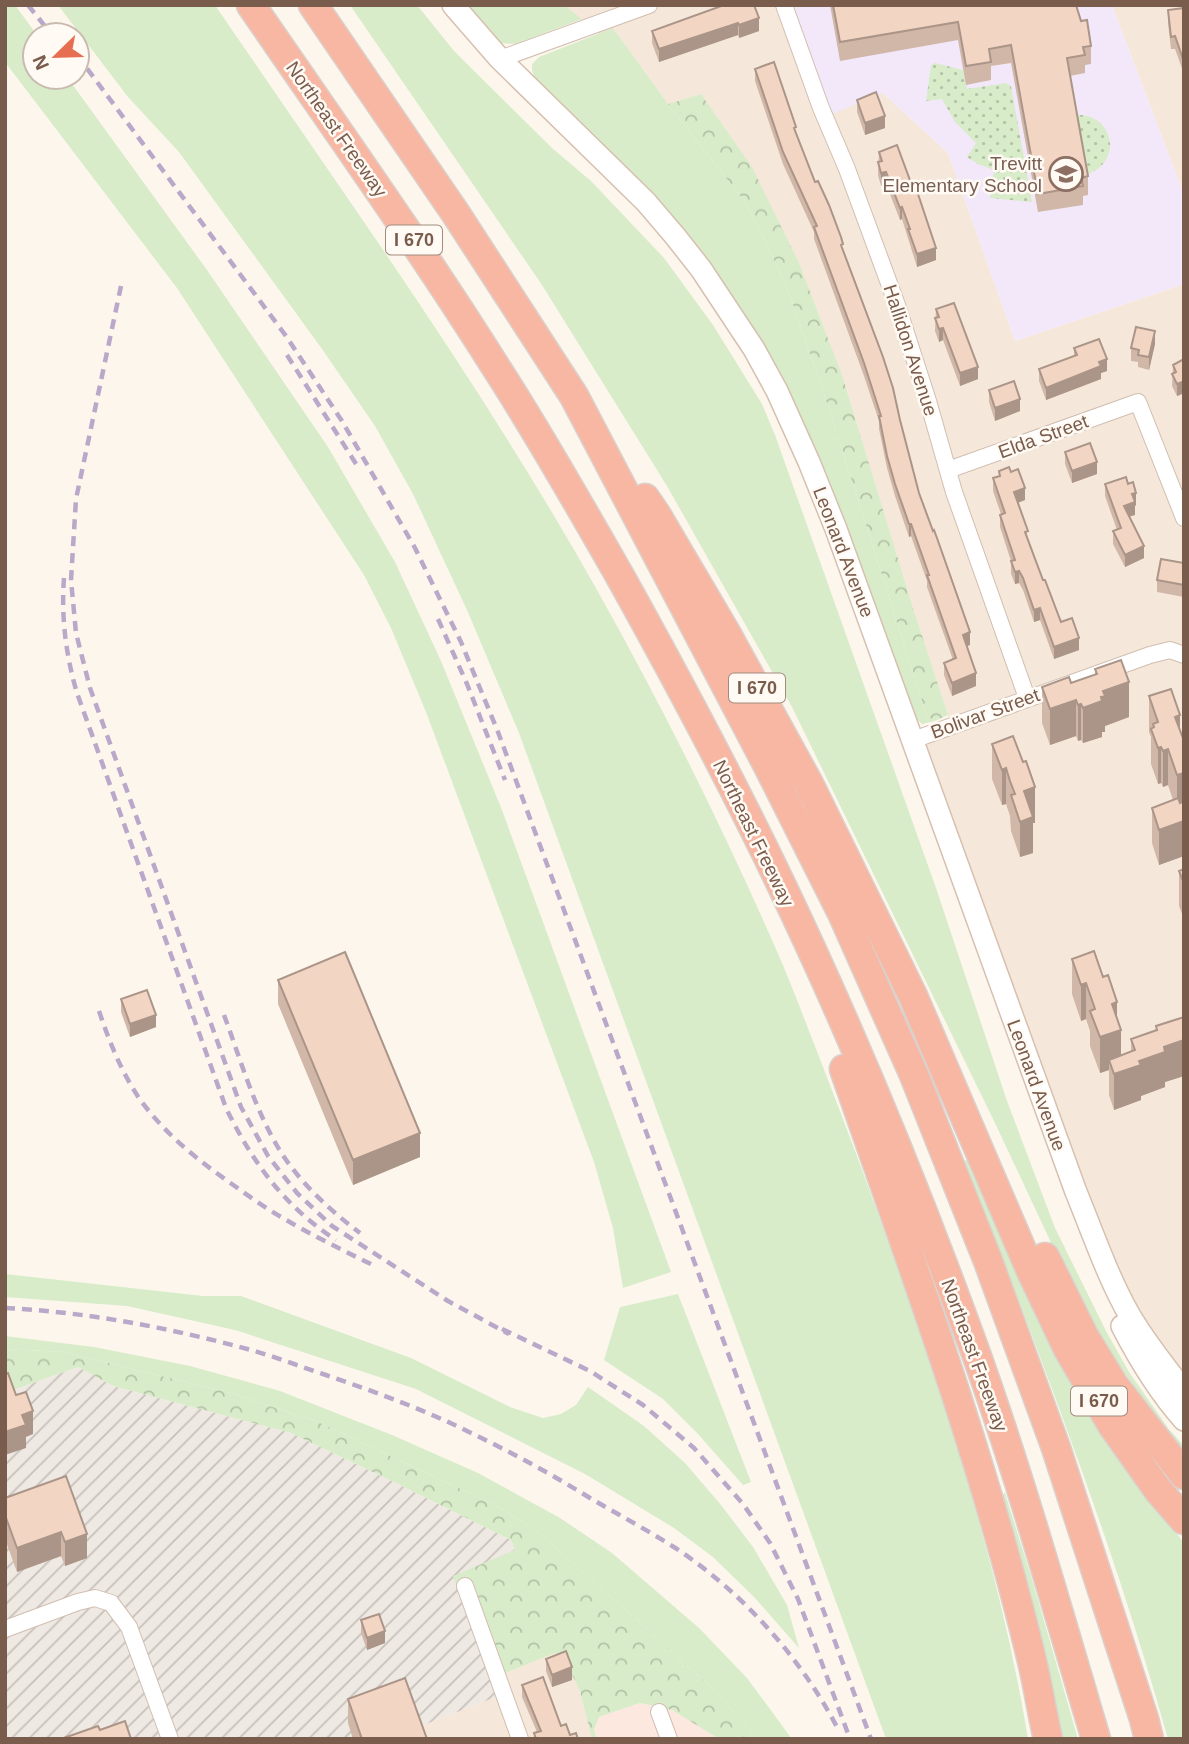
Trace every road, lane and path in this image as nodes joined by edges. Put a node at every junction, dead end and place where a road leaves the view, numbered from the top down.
1 (251, 5) edge
2 (313, 5) edge
3 (453, 5) edge
4 (649, 5) edge
5 (784, 5) edge
6 (500, 59) junction
7 (574, 396) junction
8 (948, 470) junction
9 (1184, 518) edge
10 (1181, 654) edge
11 (1027, 698) junction
12 (913, 740) junction
13 (780, 881) junction
14 (913, 996) junction
15 (1076, 1192) junction
16 (1184, 1391) edge
17 (1184, 1420) edge
18 (1184, 1475) edge
19 (1184, 1521) edge
20 (465, 1586) dead end
21 (5, 1629) edge
22 (659, 1712) dead end
23 (1148, 1732) edge
24 (170, 1739) edge
25 (520, 1739) edge
26 (669, 1739) edge
27 (1048, 1739) edge
28 (1096, 1739) edge

1 - 13 highway, Northeast Freeway / I 670
2 - 7 highway, I 670
3 - 6 street, Leonard Avenue
4 - 6 street
5 - 8 street, Hallidon Avenue
6 - 12 street, Leonard Avenue
7 - 14 highway, I 670
7 - 23 highway
8 - 9 street, Elda Street
8 - 11 street, Hallidon Avenue
10 - 11 street, Bolivar Street
11 - 12 street, Bolivar Street
12 - 15 street, Leonard Avenue
13 - 27 highway
13 - 28 highway, Northeast Freeway / I 670
14 - 18 highway
14 - 19 highway, I 670
15 - 16 street, Leonard Avenue
15 - 17 street, Leonard Avenue
20 - 25 street
21 - 24 street
22 - 26 street

